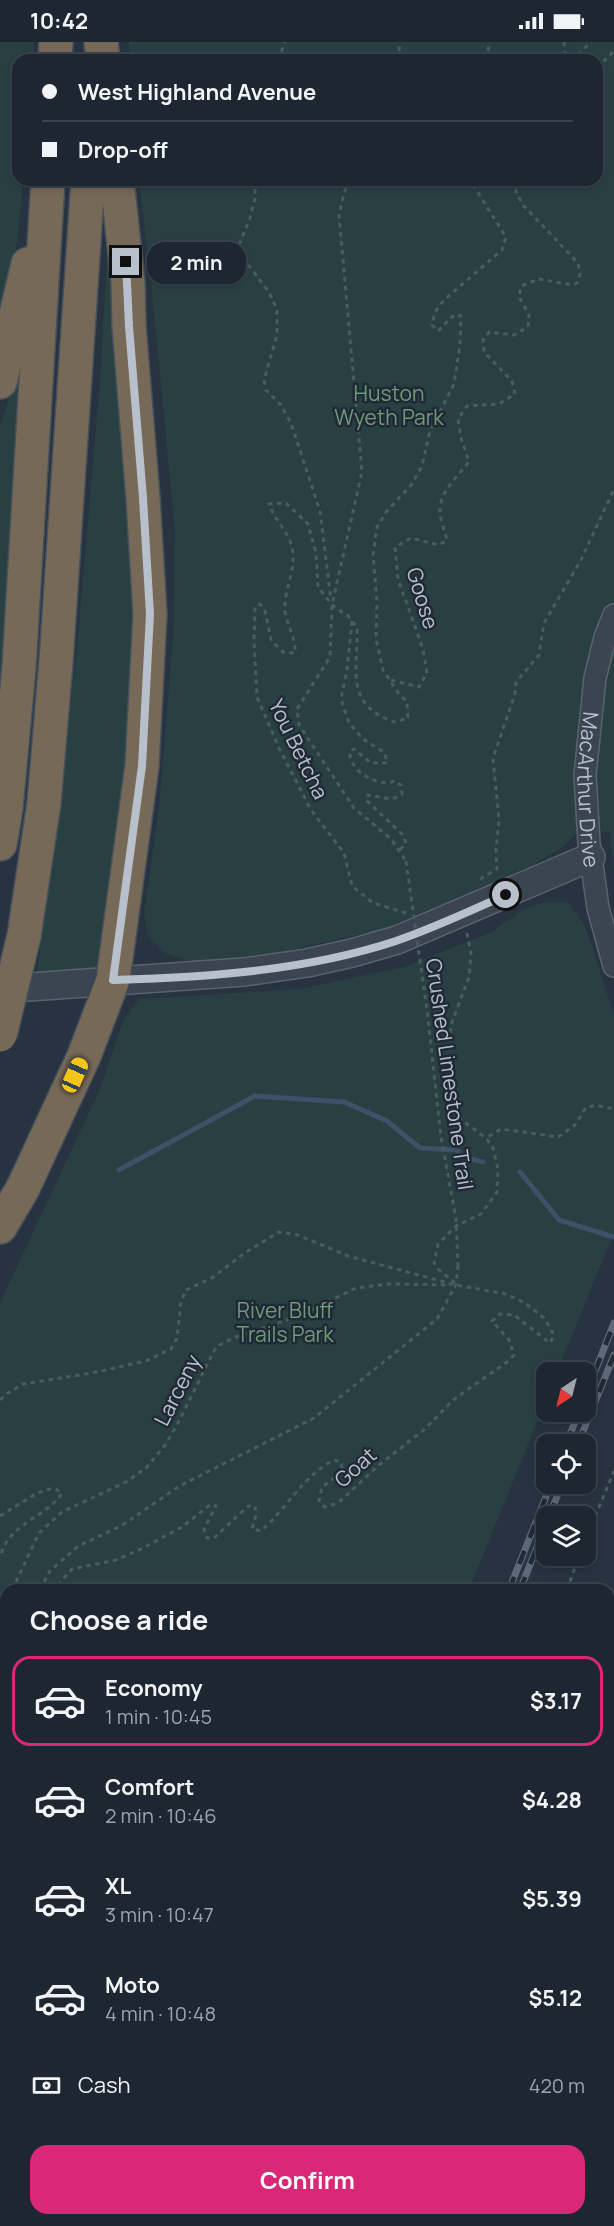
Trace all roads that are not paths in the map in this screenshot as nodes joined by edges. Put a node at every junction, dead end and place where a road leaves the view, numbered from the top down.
1 (47, 186) edge
2 (48, 186) edge
3 (88, 186) edge
4 (118, 186) edge
5 (0, 382) edge
6 (614, 615) edge
7 (0, 844) edge
8 (591, 857) junction
9 (614, 966) edge
10 (113, 980) junction
11 (0, 989) edge
12 (0, 1035) edge
13 (0, 1227) edge

1 - 5 highway
2 - 7 highway
3 - 12 highway, bridge
4 - 10 highway
6 - 8 street, MacArthur Drive
8 - 9 street, MacArthur Drive
8 - 10 street
10 - 11 street
10 - 13 highway

